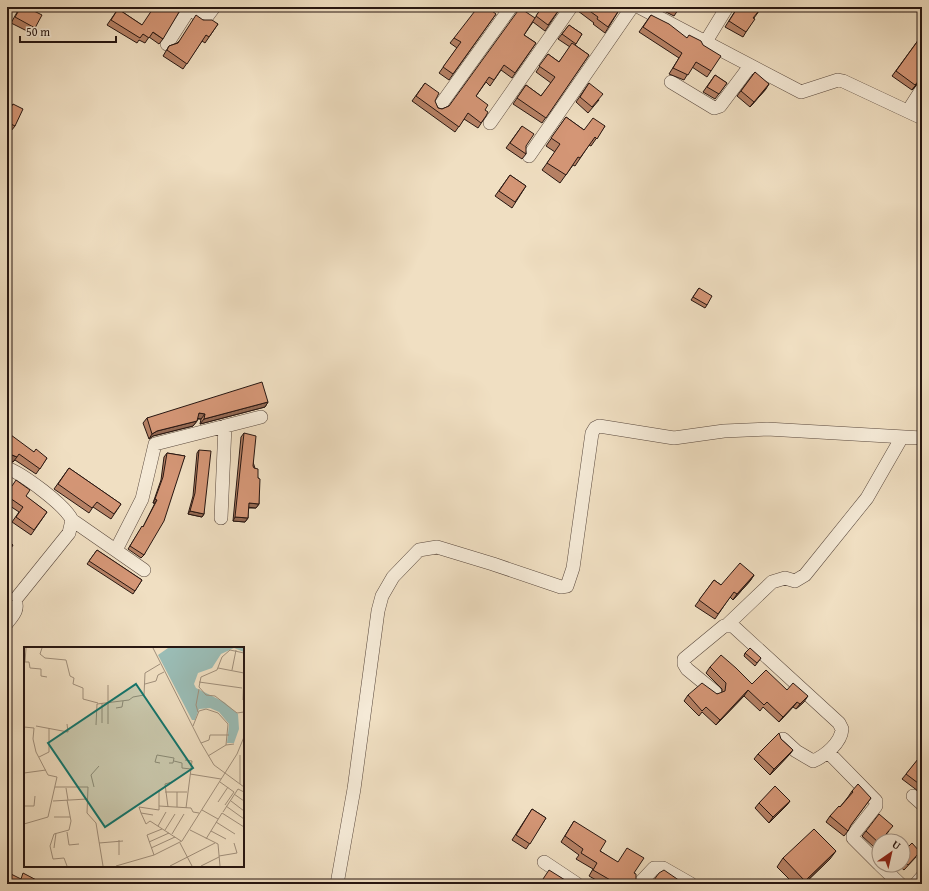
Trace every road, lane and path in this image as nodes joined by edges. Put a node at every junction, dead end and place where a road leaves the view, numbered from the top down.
1 (214, 7) edge
2 (511, 7) edge
3 (571, 7) edge
4 (632, 7) edge
5 (639, 7) edge
6 (728, 7) edge
7 (189, 8) edge
8 (167, 44) dead end
9 (705, 44) junction
10 (750, 66) junction
11 (671, 82) dead end
12 (922, 89) edge
13 (439, 107) edge
14 (908, 111) junction
15 (922, 118) edge
16 (490, 124) dead end
17 (529, 156) dead end
18 (261, 417) dead end
19 (225, 426) junction
20 (902, 437) junction
21 (922, 438) edge
22 (7, 468) edge
23 (221, 518) dead end
24 (72, 520) junction
25 (116, 550) junction
26 (144, 570) dead end
27 (11, 597) edge
28 (7, 623) edge
29 (727, 625) junction
30 (716, 692) edge
31 (783, 739) edge
32 (828, 752) junction
33 (871, 857) edge
34 (544, 862) dead end
35 (888, 873) edge
36 (922, 877) edge
37 (337, 884) edge
38 (577, 884) edge
39 (638, 884) edge
40 (691, 884) edge
41 (900, 884) edge
42 (916, 884) edge

1 - 7 street
2 - 13 street
3 - 16 street
4 - 17 street
5 - 9 street
6 - 9 street
7 - 8 street
9 - 10 street
10 - 11 street
10 - 14 street
12 - 14 street
14 - 15 street
18 - 19 street
19 - 23 street
19 - 25 street
20 - 21 street
20 - 29 street
20 - 37 street
22 - 24 street
24 - 25 street
24 - 27 street
25 - 26 street
27 - 28 street
29 - 30 street
29 - 32 street
31 - 32 street
32 - 33 street
34 - 38 street
35 - 41 street
36 - 42 street
39 - 40 street

